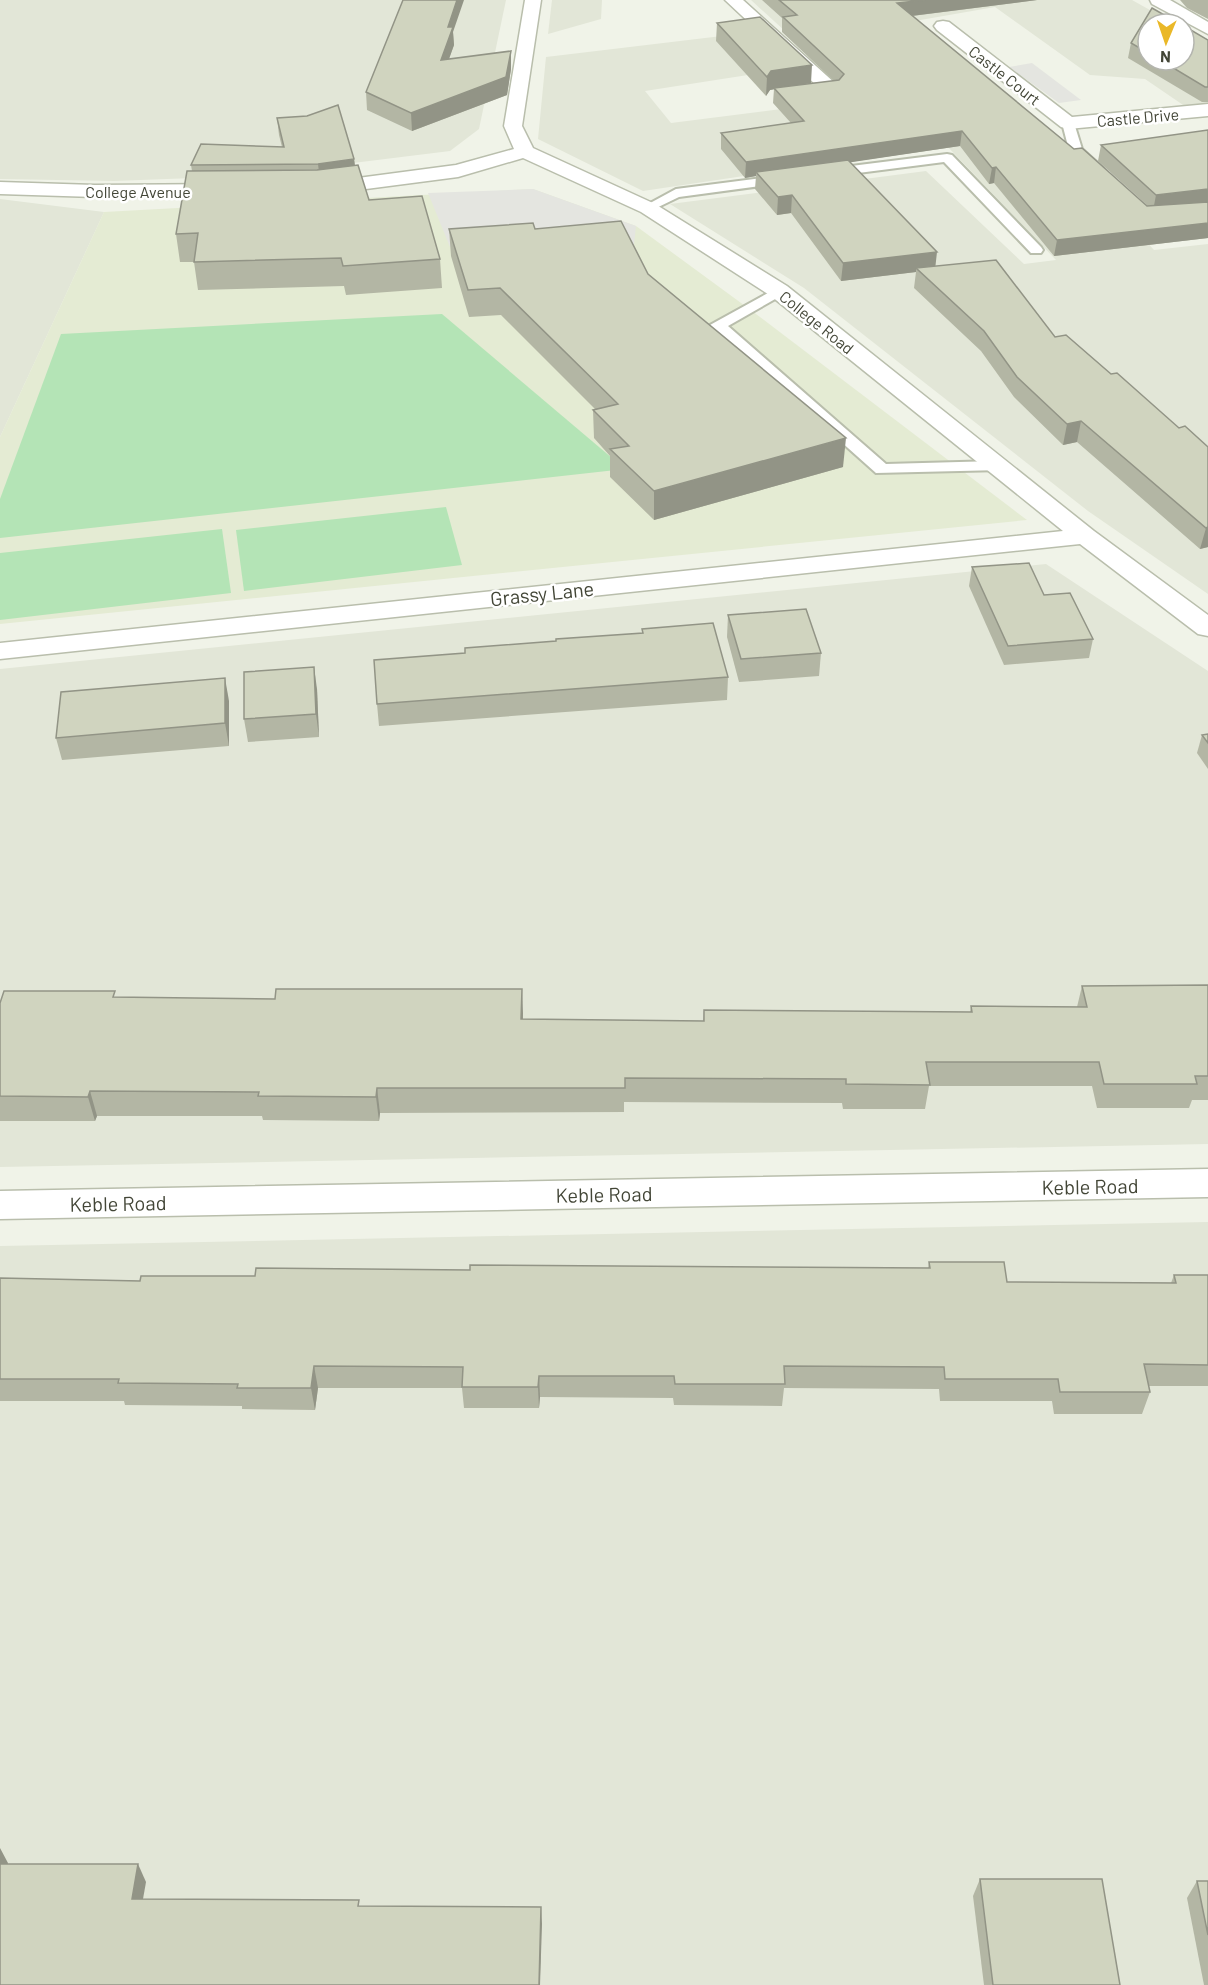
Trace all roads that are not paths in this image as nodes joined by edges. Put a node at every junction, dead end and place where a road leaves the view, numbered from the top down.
1 (533, 0) edge
2 (733, 0) edge
3 (1158, 0) edge
4 (943, 26) dead end
5 (1208, 29) edge
6 (777, 96) edge
7 (1208, 110) edge
8 (1068, 123) junction
9 (525, 152) junction
10 (1108, 180) edge
11 (0, 188) edge
12 (249, 190) edge
13 (296, 190) edge
14 (648, 207) junction
15 (1036, 250) dead end
16 (779, 291) junction
17 (996, 466) junction
18 (1084, 536) junction
19 (1208, 628) edge
20 (0, 651) edge
21 (1208, 1184) edge
22 (0, 1205) edge

1 - 9 street
2 - 6 street
3 - 5 street
4 - 8 street, Castle Court
7 - 8 street, Castle Drive
8 - 10 lane
9 - 13 street
9 - 14 street, College Road
11 - 12 street, College Avenue
14 - 15 lane
14 - 16 street, College Road
16 - 17 street, College Road
16 - 17 lane
17 - 18 street, College Road
18 - 19 street, College Road
18 - 20 street, Grassy Lane
21 - 22 street, Keble Road

